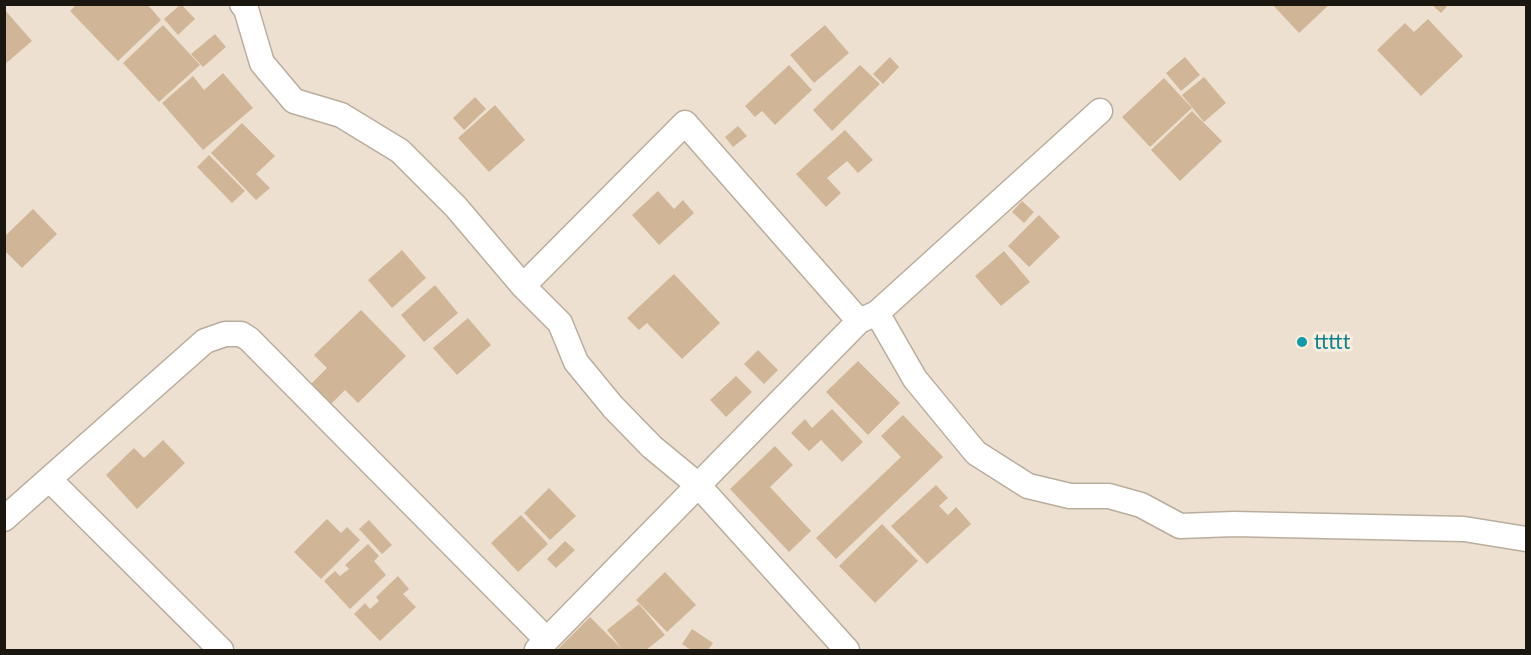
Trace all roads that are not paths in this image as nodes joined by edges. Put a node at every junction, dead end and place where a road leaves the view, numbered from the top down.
1 (242, 4) edge
2 (1100, 111) dead end
3 (523, 286) junction
4 (868, 317) junction
5 (50, 480) junction
6 (698, 485) junction
7 (4, 519) edge
8 (1527, 539) edge
9 (542, 645) edge
10 (221, 651) edge
11 (847, 651) edge

1 - 3 street
2 - 4 street
3 - 4 street
3 - 6 street
4 - 6 street
4 - 8 street
5 - 7 street
5 - 9 street
5 - 10 street
6 - 9 street
6 - 11 street

